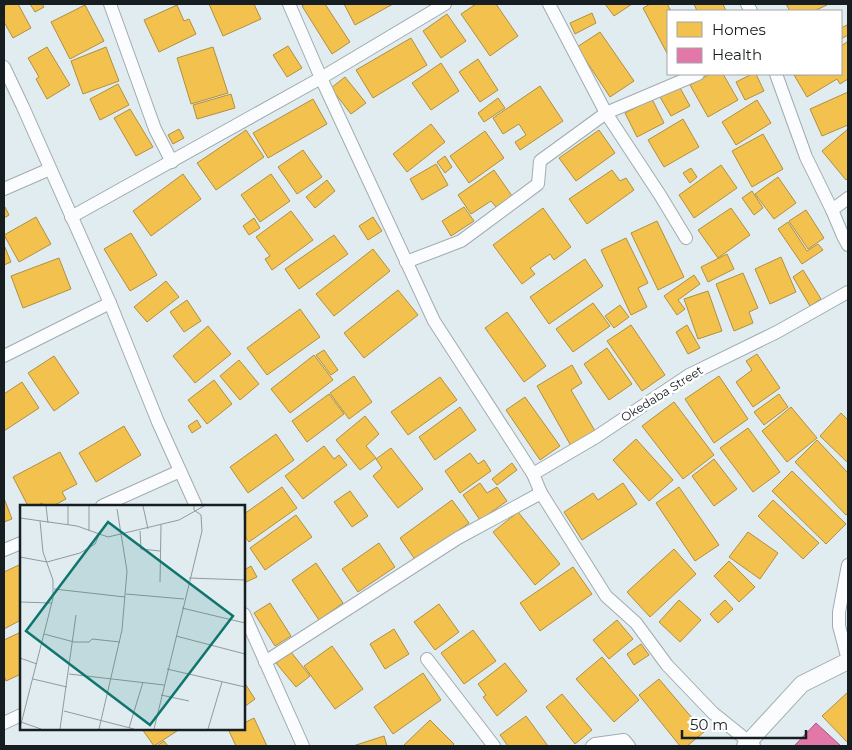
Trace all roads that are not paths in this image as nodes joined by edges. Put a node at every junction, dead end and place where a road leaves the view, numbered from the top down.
1 (110, 4) edge
2 (289, 4) edge
3 (446, 4) edge
4 (550, 4) edge
5 (4, 67) edge
6 (696, 75) edge
7 (776, 75) edge
8 (321, 78) junction
9 (606, 113) junction
10 (172, 162) junction
11 (50, 169) junction
12 (4, 189) edge
13 (848, 198) edge
14 (832, 210) junction
15 (71, 217) junction
16 (686, 238) dead end
17 (848, 245) edge
18 (406, 262) junction
19 (848, 292) edge
20 (110, 303) junction
21 (4, 356) edge
22 (180, 471) junction
23 (532, 474) junction
24 (541, 493) junction
25 (104, 505) edge
26 (196, 505) edge
27 (20, 542) edge
28 (4, 550) edge
29 (848, 565) edge
30 (245, 617) edge
31 (427, 659) dead end
32 (848, 661) edge
33 (265, 662) junction
34 (20, 715) edge
35 (4, 723) edge
36 (749, 745) edge
37 (303, 746) edge
38 (494, 746) edge
39 (592, 746) edge
40 (629, 746) edge

1 - 10 street
2 - 8 street
3 - 8 street
4 - 9 street
5 - 11 street
6 - 9 street
7 - 14 street
8 - 10 street
8 - 18 street
9 - 16 street
9 - 18 street
10 - 15 street
11 - 12 street
11 - 15 street
13 - 14 street
14 - 17 street
15 - 20 street
18 - 23 street
19 - 23 street, Okedaba Street
20 - 21 street
20 - 22 street
22 - 25 street
22 - 26 street
23 - 24 street
24 - 33 street
24 - 36 street
27 - 28 street
29 - 32 street
30 - 33 street
31 - 38 street
32 - 36 street
33 - 37 street
34 - 35 street
39 - 40 street

